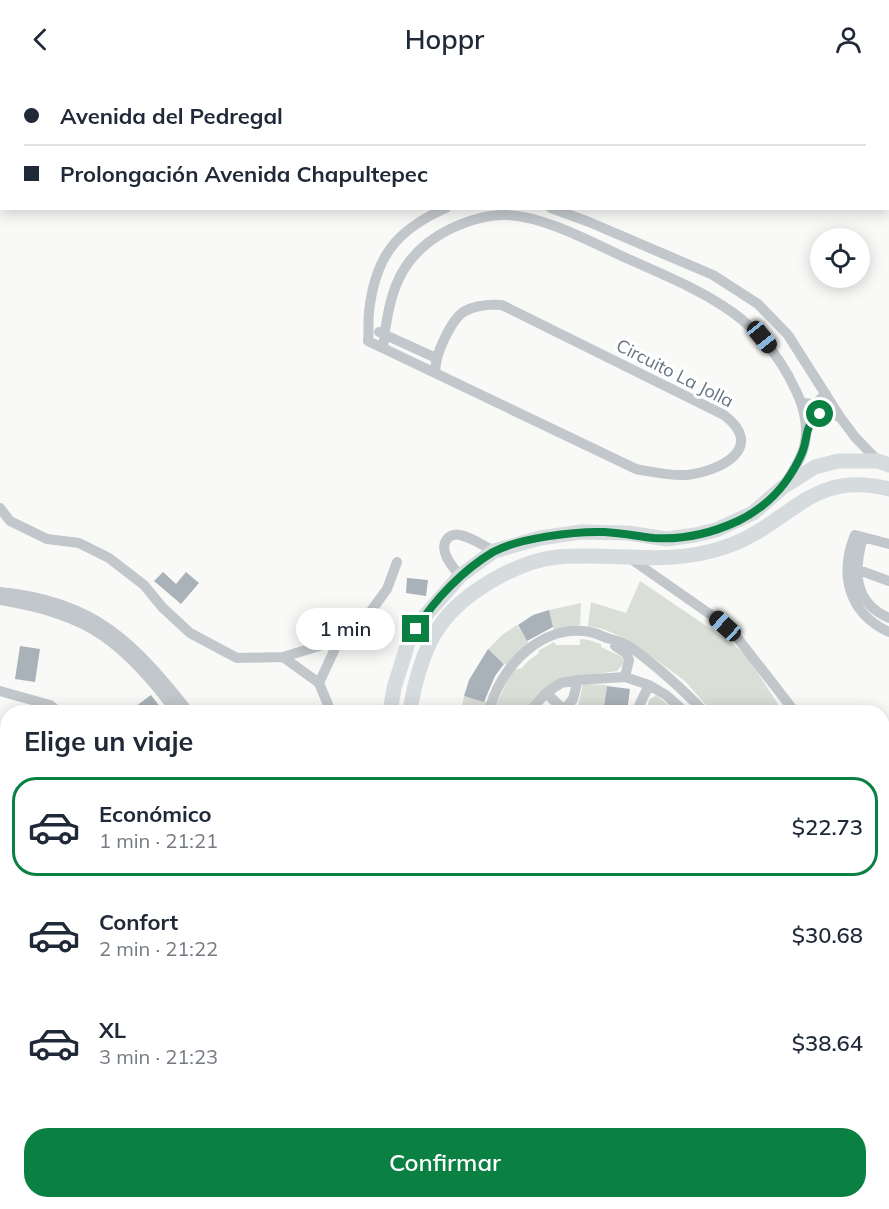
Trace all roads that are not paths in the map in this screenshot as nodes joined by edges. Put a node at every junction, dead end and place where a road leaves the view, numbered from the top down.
1 (442, 210) edge
2 (556, 210) edge
3 (589, 222) junction
4 (582, 238) junction
5 (369, 328) junction
6 (384, 335) junction
7 (383, 348) junction
8 (436, 358) junction
9 (436, 373) junction
10 (826, 394) junction
11 (802, 403) junction
12 (840, 417) junction
13 (806, 429) junction
14 (884, 463) edge
15 (861, 483) junction
16 (783, 488) junction
17 (889, 489) edge
18 (797, 504) junction
19 (0, 508) edge
20 (859, 536) junction
21 (889, 544) edge
22 (494, 551) junction
23 (631, 559) junction
24 (397, 562) dead end
25 (856, 569) junction
26 (460, 576) junction
27 (889, 581) edge
28 (0, 592) edge
29 (0, 600) edge
30 (424, 617) junction
31 (889, 618) edge
32 (438, 627) junction
33 (889, 632) edge
34 (339, 640) junction
35 (525, 651) junction
36 (283, 657) junction
37 (625, 677) junction
38 (578, 680) junction
39 (320, 683) junction
40 (649, 685) junction
41 (0, 691) edge
42 (546, 693) junction
43 (32, 699) junction
44 (35, 705) edge
45 (50, 705) edge
46 (171, 705) edge
47 (183, 705) edge
48 (328, 705) edge
49 (391, 705) edge
50 (412, 705) edge
51 (492, 705) edge
52 (535, 705) edge
53 (558, 705) edge
54 (568, 705) edge
55 (639, 705) edge
56 (677, 705) edge
57 (697, 705) edge
58 (790, 705) edge

1 - 5 street
2 - 3 street
3 - 4 street
3 - 10 street
4 - 6 street
4 - 11 street
5 - 6 street
5 - 7 street, Circuito La Jolla
6 - 7 street
6 - 8 street
7 - 9 street, Circuito La Jolla
8 - 9 street, Circuito La Jolla
8 - 9 street, Circuito La Jolla
10 - 11 street
10 - 12 street
11 - 13 street
12 - 13 street
12 - 14 street
13 - 16 street
14 - 15 street
14 - 16 street
15 - 17 street
15 - 18 street
16 - 18 street
16 - 22 street
18 - 23 street
19 - 36 street
20 - 21 street
20 - 25 street
20 - 33 street
22 - 26 street
22 - 26 street
23 - 32 street
23 - 58 street
24 - 34 street
25 - 27 street
25 - 31 street
26 - 30 street
28 - 47 street
29 - 46 street
30 - 32 street
30 - 49 street
32 - 50 street
34 - 36 street
34 - 39 street
35 - 37 street
35 - 51 street
35 - 57 street
36 - 39 street
37 - 38 street
37 - 40 street
38 - 42 street
38 - 54 street
39 - 48 street
40 - 55 street
40 - 56 street
41 - 43 street
42 - 52 street
42 - 53 street
43 - 44 street
43 - 45 street

